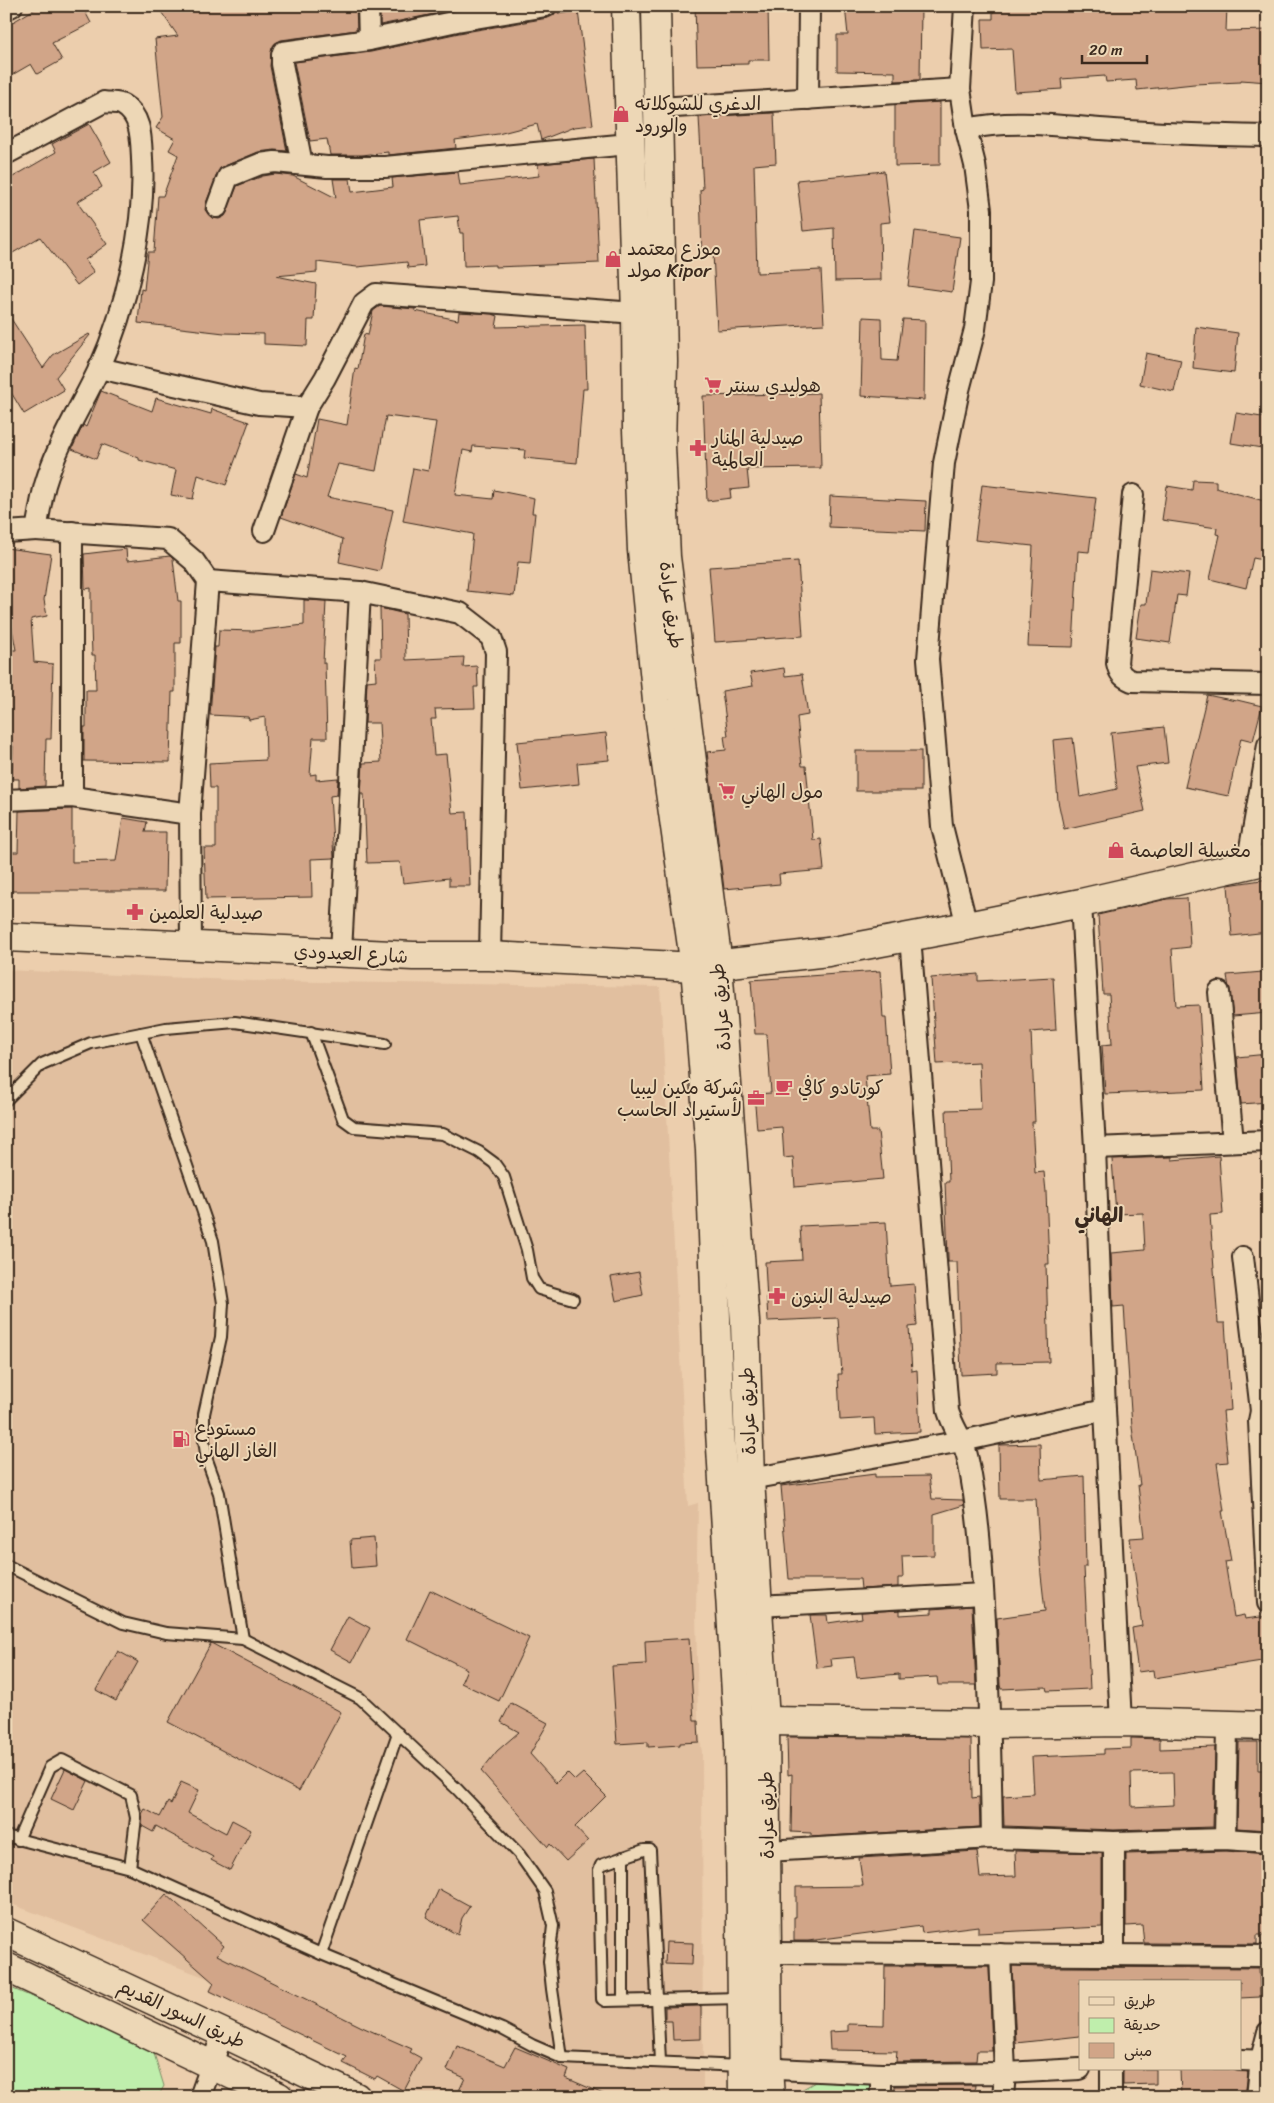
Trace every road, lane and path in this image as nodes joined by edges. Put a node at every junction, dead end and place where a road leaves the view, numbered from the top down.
1 (12, 6) edge
2 (368, 6) edge
3 (546, 6) edge
4 (626, 6) edge
5 (656, 6) edge
6 (809, 6) edge
7 (965, 6) edge
8 (6, 9) edge
9 (369, 40) junction
10 (960, 89) junction
11 (808, 99) junction
12 (659, 108) junction
13 (966, 129) junction
14 (1268, 136) edge
15 (629, 144) junction
16 (6, 154) edge
17 (302, 164) junction
18 (216, 207) dead end
19 (636, 313) junction
20 (99, 368) junction
21 (307, 407) junction
22 (1133, 495) dead end
23 (36, 530) junction
24 (264, 531) dead end
25 (6, 532) edge
26 (72, 532) junction
27 (208, 581) junction
28 (360, 592) junction
29 (1268, 684) edge
30 (1268, 745) edge
31 (72, 797) junction
32 (6, 800) edge
33 (190, 814) junction
34 (1258, 863) edge
35 (1081, 903) junction
36 (967, 926) junction
37 (6, 937) edge
38 (910, 937) junction
39 (191, 945) junction
40 (341, 952) junction
41 (490, 956) junction
42 (707, 966) junction
43 (1220, 992) dead end
44 (310, 1032) junction
45 (141, 1033) junction
46 (385, 1044) dead end
47 (6, 1100) edge
48 (1268, 1141) edge
49 (1233, 1142) junction
50 (1095, 1148) junction
51 (1243, 1258) dead end
52 (572, 1300) dead end
53 (1264, 1408) edge
54 (1105, 1410) junction
55 (962, 1441) junction
56 (750, 1479) junction
57 (6, 1565) edge
58 (983, 1594) junction
59 (1268, 1603) edge
60 (758, 1606) junction
61 (244, 1639) junction
62 (765, 1721) junction
63 (1121, 1722) junction
64 (991, 1724) junction
65 (1227, 1726) junction
66 (1268, 1726) edge
67 (398, 1733) junction
68 (6, 1836) edge
69 (992, 1838) junction
70 (1225, 1839) junction
71 (18, 1840) junction
72 (1114, 1842) junction
73 (1268, 1842) edge
74 (767, 1851) junction
75 (623, 1857) junction
76 (130, 1868) junction
77 (6, 1932) edge
78 (768, 1953) junction
79 (321, 1954) junction
80 (1000, 1954) junction
81 (1114, 1955) junction
82 (1268, 1956) edge
83 (6, 1967) edge
84 (657, 1998) junction
85 (742, 1998) junction
86 (623, 2000) junction
87 (223, 2032) junction
88 (1268, 2032) edge
89 (562, 2058) junction
90 (1242, 2060) edge
91 (1264, 2060) edge
92 (660, 2062) junction
93 (212, 2064) junction
94 (755, 2068) junction
95 (1079, 2069) edge
96 (1111, 2070) edge
97 (1005, 2073) junction
98 (881, 2074) junction
99 (200, 2097) edge
100 (279, 2097) edge
101 (356, 2097) edge
102 (743, 2097) edge
103 (770, 2097) edge
104 (881, 2097) edge
105 (1003, 2097) edge
106 (1111, 2097) edge
107 (1258, 2097) edge

1 - 8 street
2 - 9 street
3 - 9 street
4 - 15 main road, طريق عرادة
5 - 12 main road, طريق عرادة
6 - 11 street
7 - 10 street
9 - 17 street
10 - 11 street
10 - 13 street
11 - 12 street
12 - 42 main road, طريق عرادة
13 - 14 street
13 - 36 street
15 - 17 street
15 - 19 main road, طريق عرادة
16 - 20 street
17 - 18 street
19 - 21 street
19 - 42 main road, طريق عرادة
20 - 21 street
20 - 23 street
21 - 24 street
22 - 29 street
23 - 25 street
23 - 26 street
26 - 27 street
26 - 31 street
27 - 28 street
27 - 33 street
28 - 40 street
28 - 41 street
30 - 34 street
31 - 32 street
31 - 33 street
33 - 39 street
34 - 35 main road, شارع العيدودي
35 - 36 main road, شارع العيدودي
35 - 50 street
36 - 38 main road, شارع العيدودي
37 - 39 main road, شارع العيدودي
38 - 42 main road, شارع العيدودي
38 - 55 street
39 - 40 main road, شارع العيدودي
40 - 41 main road, شارع العيدودي
41 - 42 main road, شارع العيدودي
42 - 56 main road, طريق عرادة
42 - 85 main road, طريق عرادة
43 - 49 street
44 - 45 lane
44 - 46 lane
44 - 52 lane
45 - 47 lane
45 - 61 lane
48 - 49 street
49 - 50 street
50 - 54 street
51 - 53 street
53 - 59 street
54 - 55 street
54 - 63 street
55 - 56 street
55 - 58 street
56 - 60 main road, طريق عرادة
57 - 61 lane
58 - 60 street
58 - 64 street
60 - 62 main road, طريق عرادة
61 - 67 lane
62 - 64 main road
62 - 74 main road, طريق عرادة
63 - 64 main road
63 - 65 main road
64 - 69 street
65 - 66 main road
65 - 70 street
67 - 79 lane
67 - 89 lane
68 - 71 lane
69 - 72 street
69 - 74 street
70 - 72 street
70 - 73 street
71 - 76 lane
71 - 76 lane
72 - 81 street
74 - 78 main road, طريق عرادة
75 - 84 lane
75 - 86 lane
75 - 86 lane
76 - 79 lane
77 - 87 main road, طريق السور القديم
78 - 80 street
78 - 94 main road, طريق عرادة
79 - 89 lane
80 - 81 street
80 - 97 street
81 - 82 street
83 - 93 main road, طريق السور القديم
84 - 85 lane
84 - 86 lane
84 - 92 lane
85 - 94 main road, طريق عرادة
87 - 93 street
87 - 101 main road, طريق السور القديم
88 - 91 street
89 - 92 lane
90 - 91 street
91 - 107 street
92 - 94 lane
93 - 99 street
93 - 100 main road, طريق السور القديم
94 - 98 street
94 - 102 main road
94 - 103 main road
95 - 97 street
96 - 106 street
97 - 98 street
97 - 105 street
98 - 104 street

